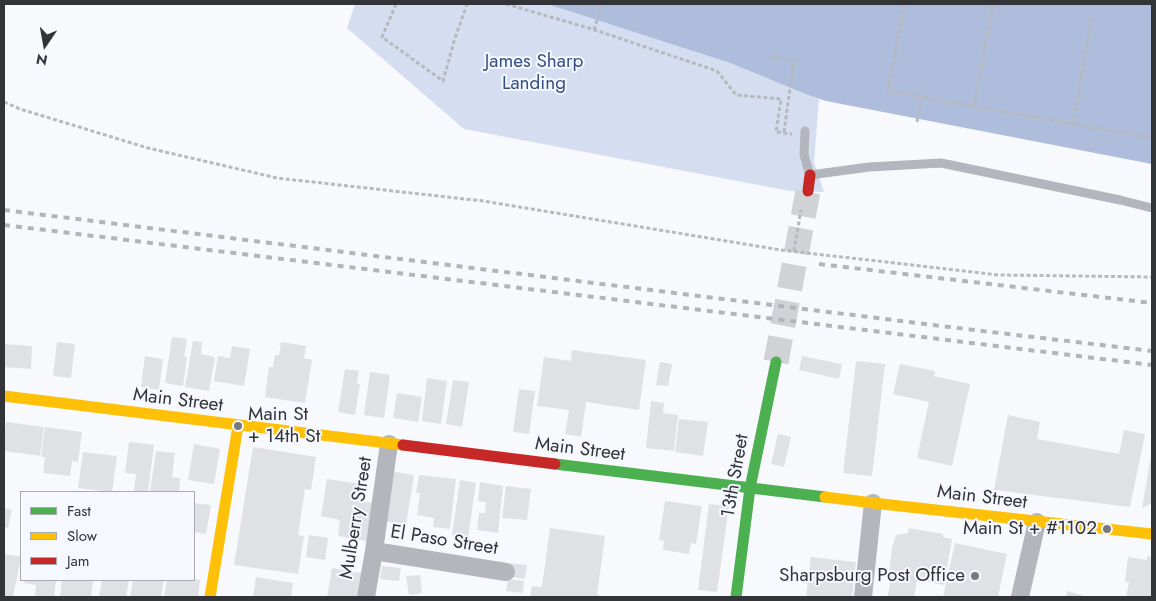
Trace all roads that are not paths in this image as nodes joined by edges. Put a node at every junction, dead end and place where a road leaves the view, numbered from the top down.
1 (805, 133) road end
2 (810, 176) junction
3 (808, 191) tunnel mouth
4 (1152, 208) edge
5 (776, 362) tunnel mouth
6 (4, 396) edge
7 (238, 426) junction
8 (389, 444) junction
9 (750, 488) junction
10 (873, 503) junction
11 (1037, 522) junction
12 (1152, 534) edge
13 (374, 551) junction
14 (506, 572) dead end
15 (210, 597) edge
16 (366, 597) edge
17 (736, 597) edge
18 (863, 597) edge
19 (1020, 597) edge

1 - 2 lane
2 - 3 main road
2 - 4 lane
5 - 9 main road, 13th Street
6 - 7 main road, Main Street
7 - 8 main road, Main Street
7 - 15 main road
8 - 9 main road, Main Street
8 - 13 street, Mulberry Street
9 - 10 main road, Main Street
9 - 17 main road, 13th Street
10 - 11 main road, Main Street
10 - 18 street
11 - 12 main road, Main Street
11 - 19 street
13 - 14 street, El Paso Street
13 - 16 street, Mulberry Street

